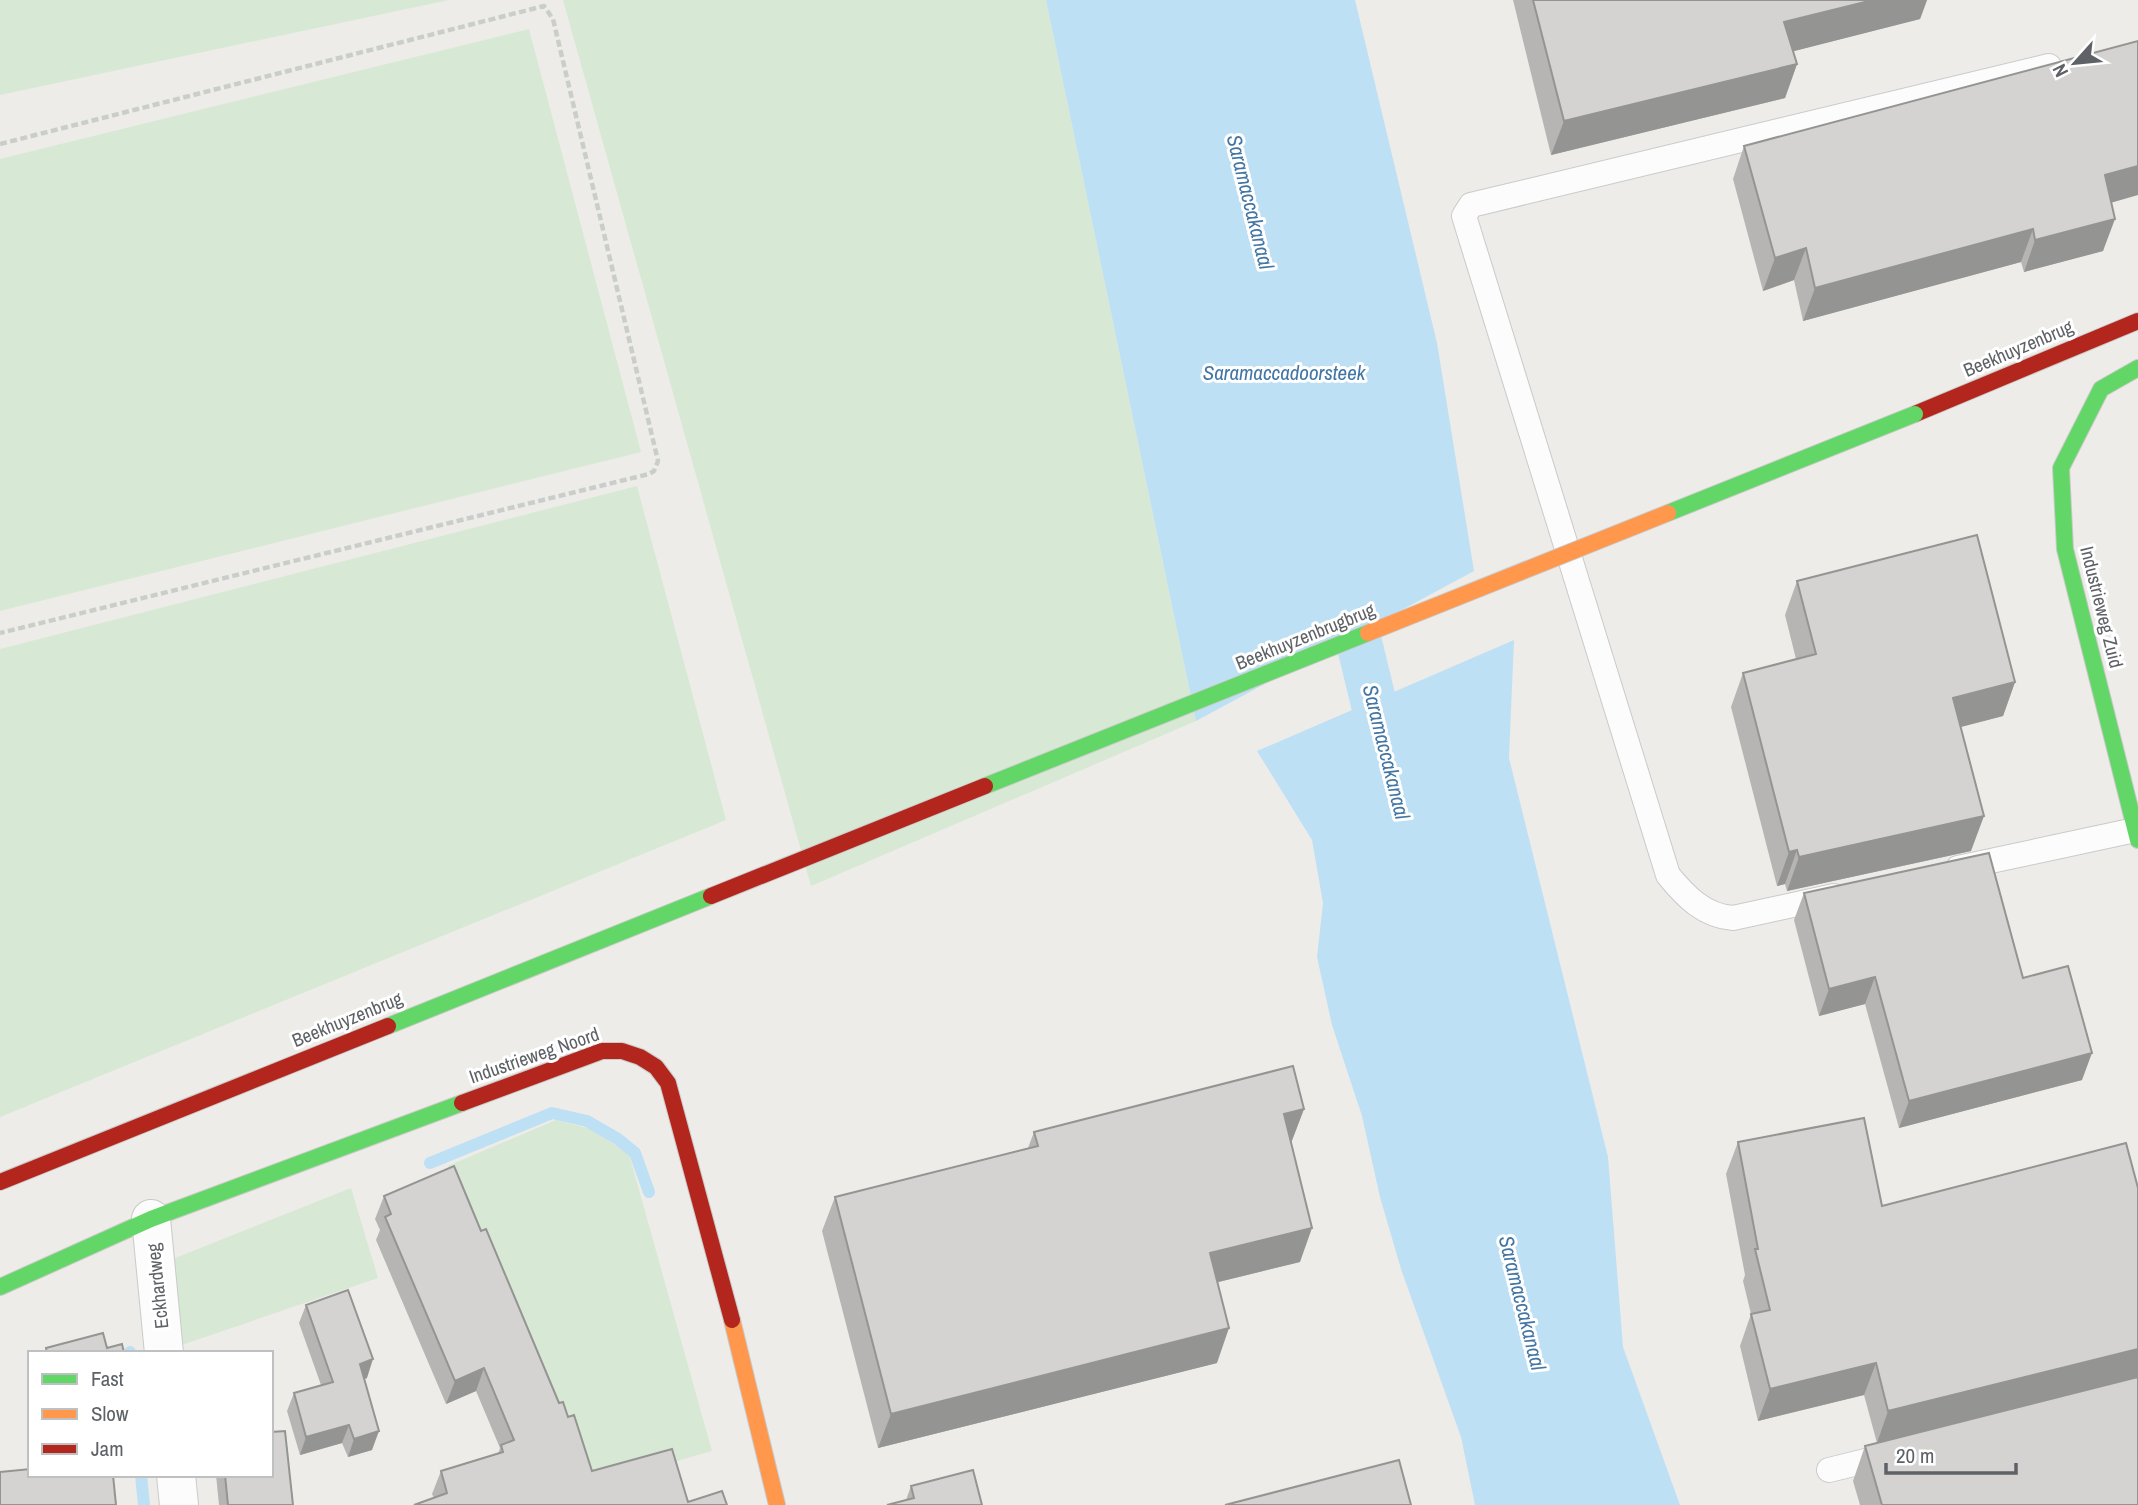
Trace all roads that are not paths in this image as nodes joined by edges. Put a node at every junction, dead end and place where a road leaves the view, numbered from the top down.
1 (2071, 60) edge
2 (2138, 321) edge
3 (2138, 368) edge
4 (1915, 414) joint
5 (2137, 835) edge
6 (1937, 873) edge
7 (1856, 891) edge
8 (710, 896) joint
9 (0, 1182) edge
10 (151, 1219) junction
11 (0, 1287) edge
12 (164, 1351) edge
13 (1910, 1450) edge
14 (1829, 1470) dead end
15 (176, 1477) edge
16 (179, 1505) edge
17 (777, 1505) edge

1 - 7 lane
2 - 4 street, Beekhuyzenbrug
3 - 5 street, Industrieweg Zuid
4 - 8 street, Beekhuyzenbrugbrug, bridge
5 - 6 lane
8 - 9 street, Beekhuyzenbrug
10 - 11 street, Industrieweg Noord
10 - 12 street, Eckhardweg
10 - 17 street, Industrieweg Noord
13 - 14 lane
15 - 16 street

